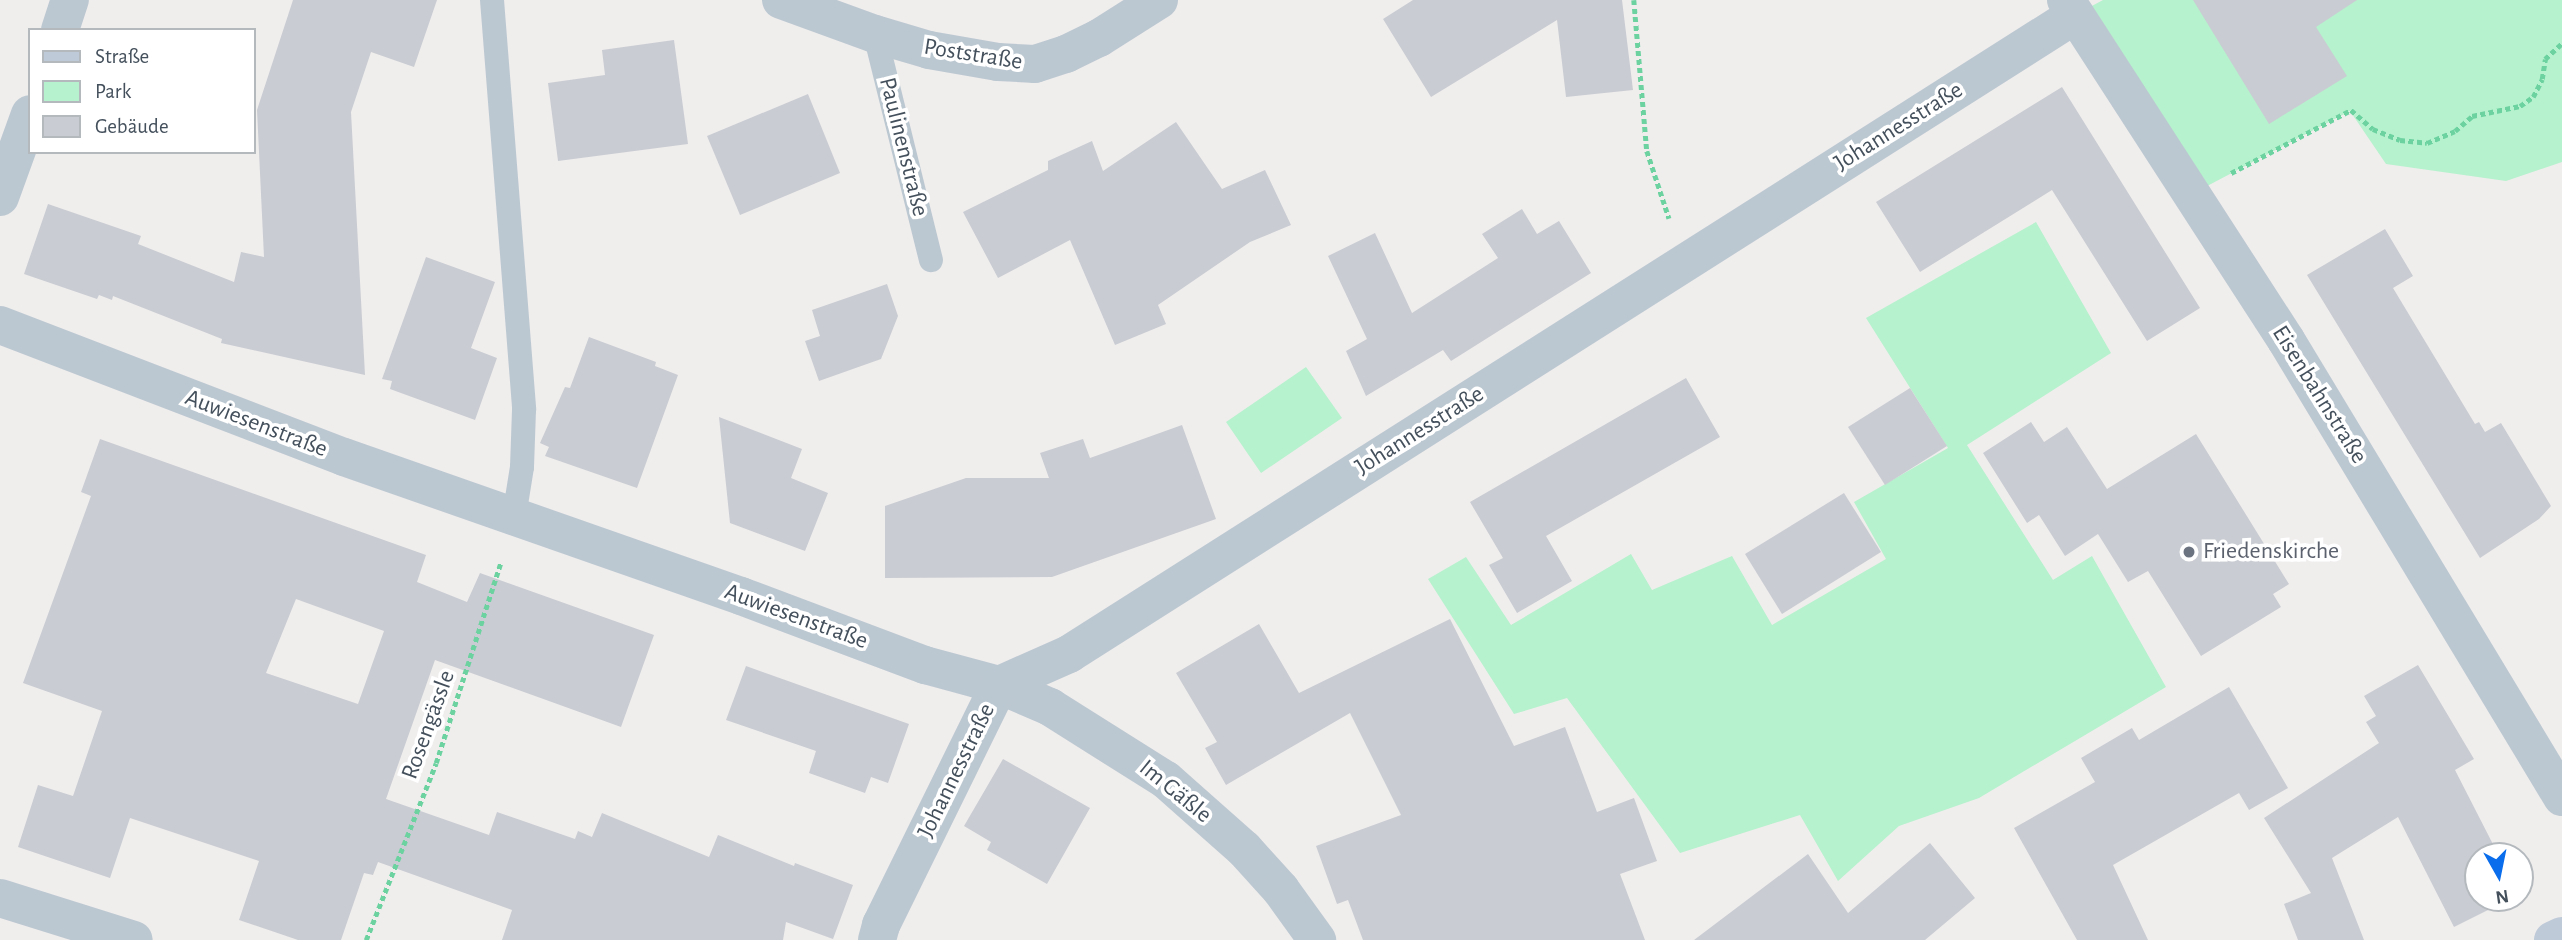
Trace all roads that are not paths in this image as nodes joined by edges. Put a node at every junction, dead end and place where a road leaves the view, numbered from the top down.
1 (70, 0) edge
2 (492, 0) edge
3 (781, 0) edge
4 (1159, 0) edge
5 (821, 7) edge
6 (2070, 8) edge
7 (61, 28) edge
8 (875, 34) junction
9 (28, 120) edge
10 (0, 197) edge
11 (931, 260) dead end
12 (0, 325) edge
13 (514, 517) junction
14 (999, 685) junction
15 (2562, 797) edge
16 (0, 898) edge
17 (2562, 936) edge
18 (134, 940) edge
19 (877, 940) edge
20 (1317, 940) edge
21 (2553, 940) edge

1 - 7 street
2 - 13 lane
3 - 5 street, Poststraße
4 - 8 street, Poststraße
5 - 8 street, Poststraße
6 - 14 street, Johannesstraße
6 - 15 street, Eisenbahnstraße
8 - 11 lane, Paulinenstraße
9 - 10 street
12 - 13 street, Auwiesenstraße
13 - 14 street, Auwiesenstraße
14 - 19 street, Johannesstraße
14 - 20 street, Im Gäßle
16 - 18 street
17 - 21 street

